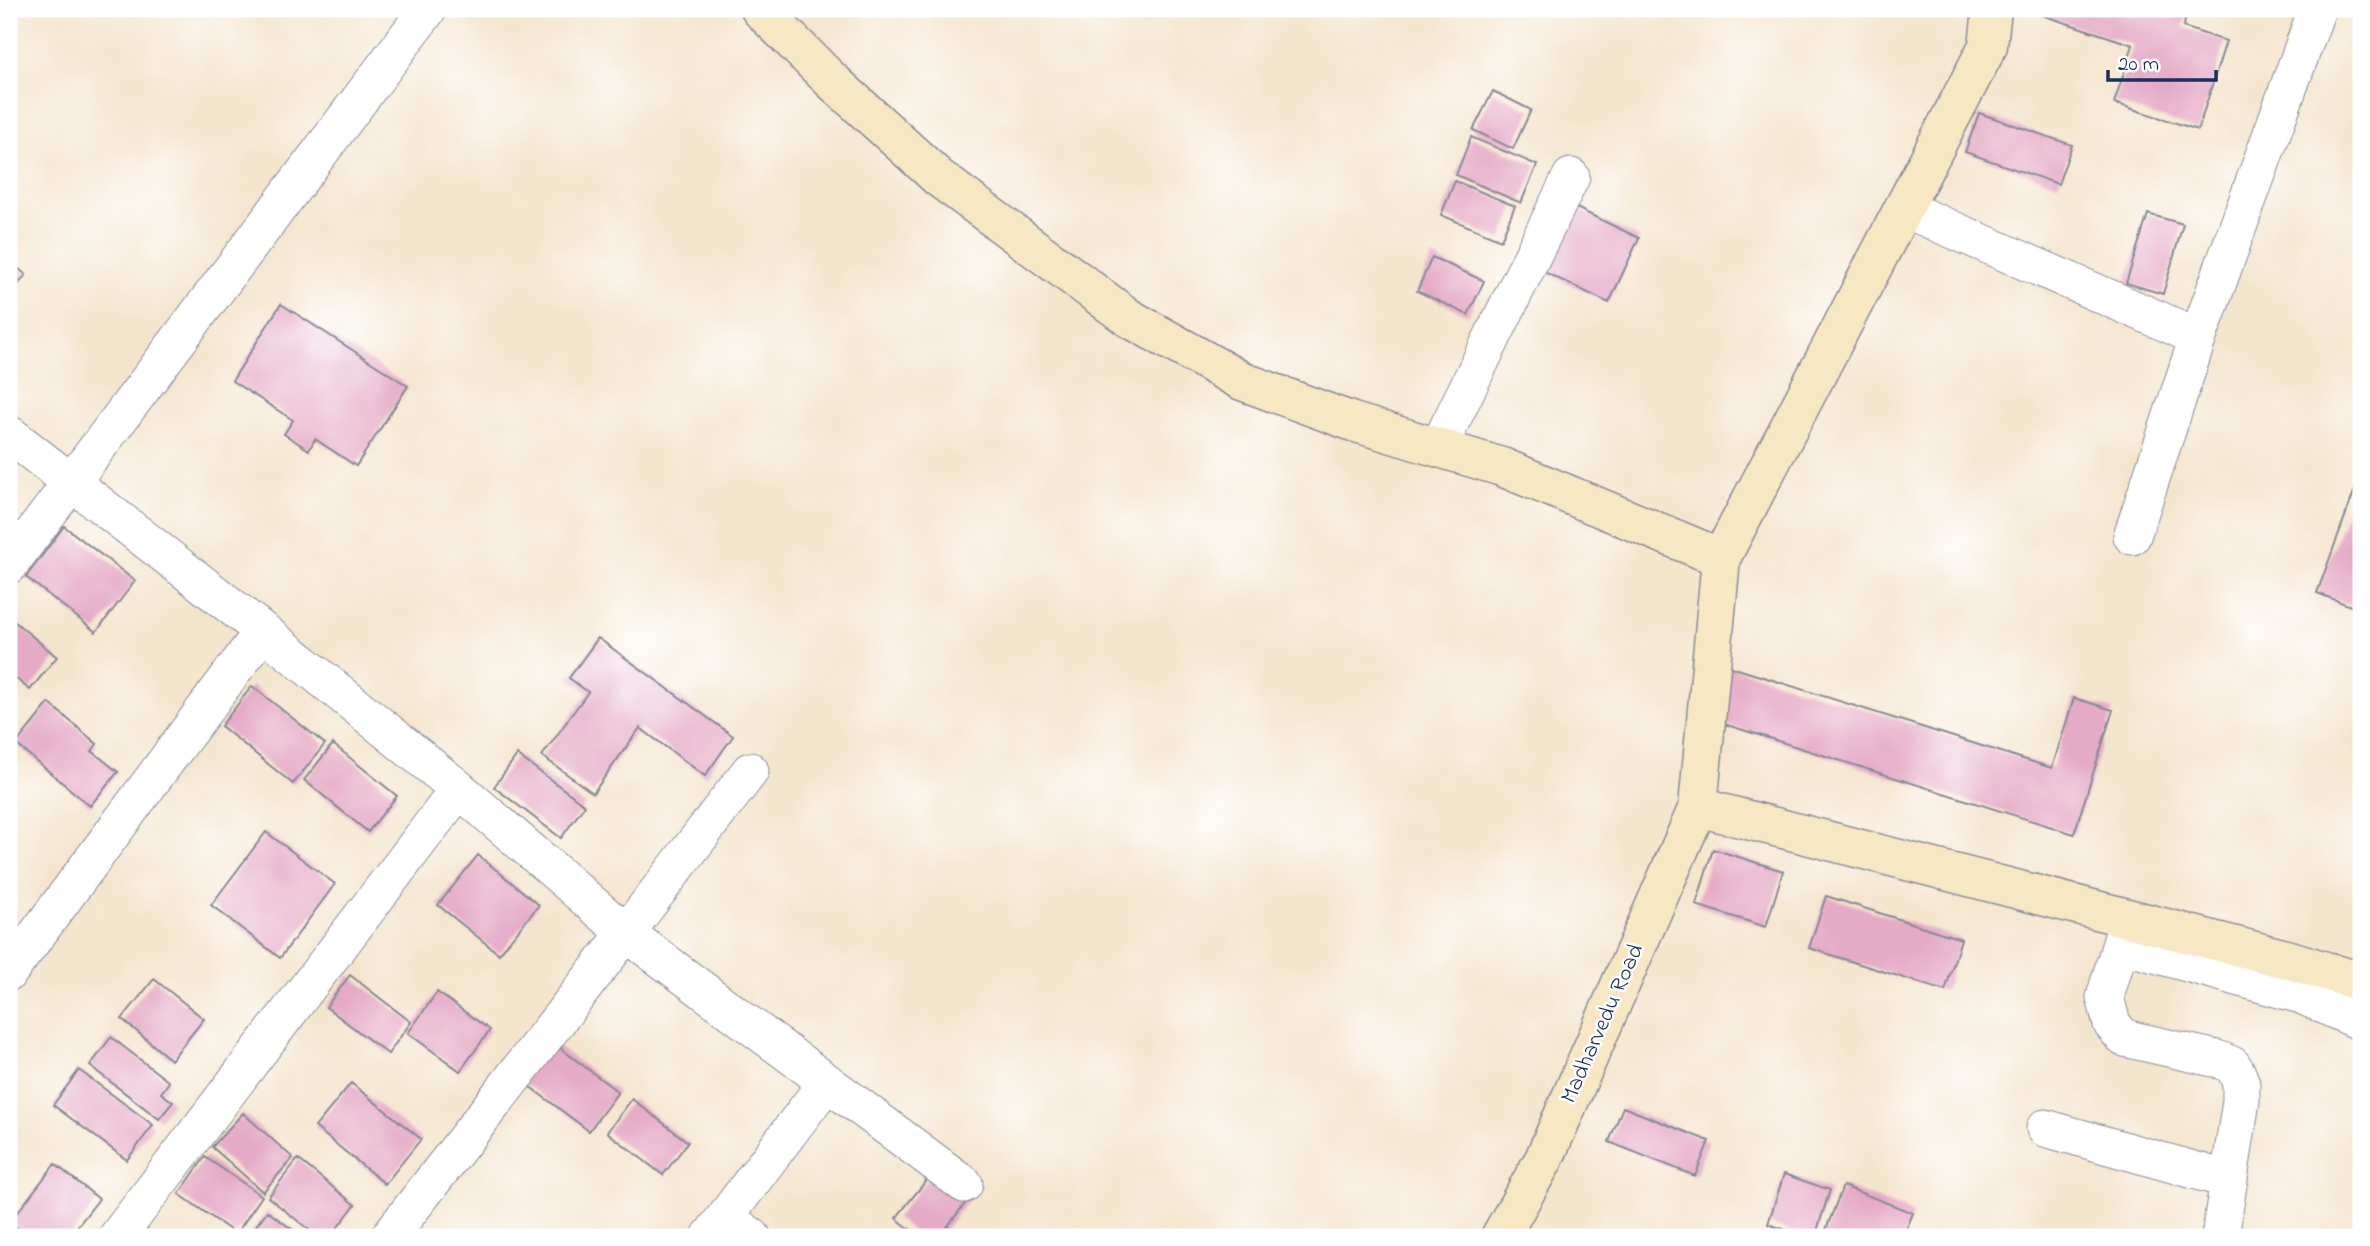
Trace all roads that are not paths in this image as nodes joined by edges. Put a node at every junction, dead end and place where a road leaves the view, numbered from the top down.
1 (428, 9) edge
2 (760, 9) edge
3 (1992, 9) edge
4 (2317, 9) edge
5 (1571, 177) dead end
6 (1903, 208) junction
7 (2198, 337) junction
8 (9, 434) edge
9 (1438, 448) junction
10 (70, 482) junction
11 (2132, 536) dead end
12 (1721, 558) junction
13 (9, 565) edge
14 (263, 631) junction
15 (750, 771) dead end
16 (459, 789) junction
17 (1698, 807) junction
18 (2127, 926) junction
19 (626, 933) junction
20 (9, 972) edge
21 (2361, 982) edge
22 (2361, 1021) edge
23 (827, 1082) junction
24 (2045, 1128) dead end
25 (2229, 1180) junction
26 (964, 1184) dead end
27 (729, 1231) edge
28 (117, 1237) edge
29 (389, 1237) edge
30 (1500, 1237) edge
31 (2220, 1237) edge

1 - 10 street
2 - 9 street
3 - 6 street
4 - 7 street
5 - 9 street
6 - 7 street
6 - 12 street
7 - 11 street
8 - 10 street
9 - 12 street
10 - 13 street
10 - 14 street
12 - 17 street, Madharvedu Road
14 - 16 street
14 - 20 street
15 - 19 street
16 - 19 street
16 - 28 street
17 - 18 street
17 - 30 street, Madharvedu Road
18 - 21 street
18 - 22 street
18 - 25 street
19 - 23 street
19 - 29 street
23 - 26 street
23 - 27 street
24 - 25 street
25 - 31 street

